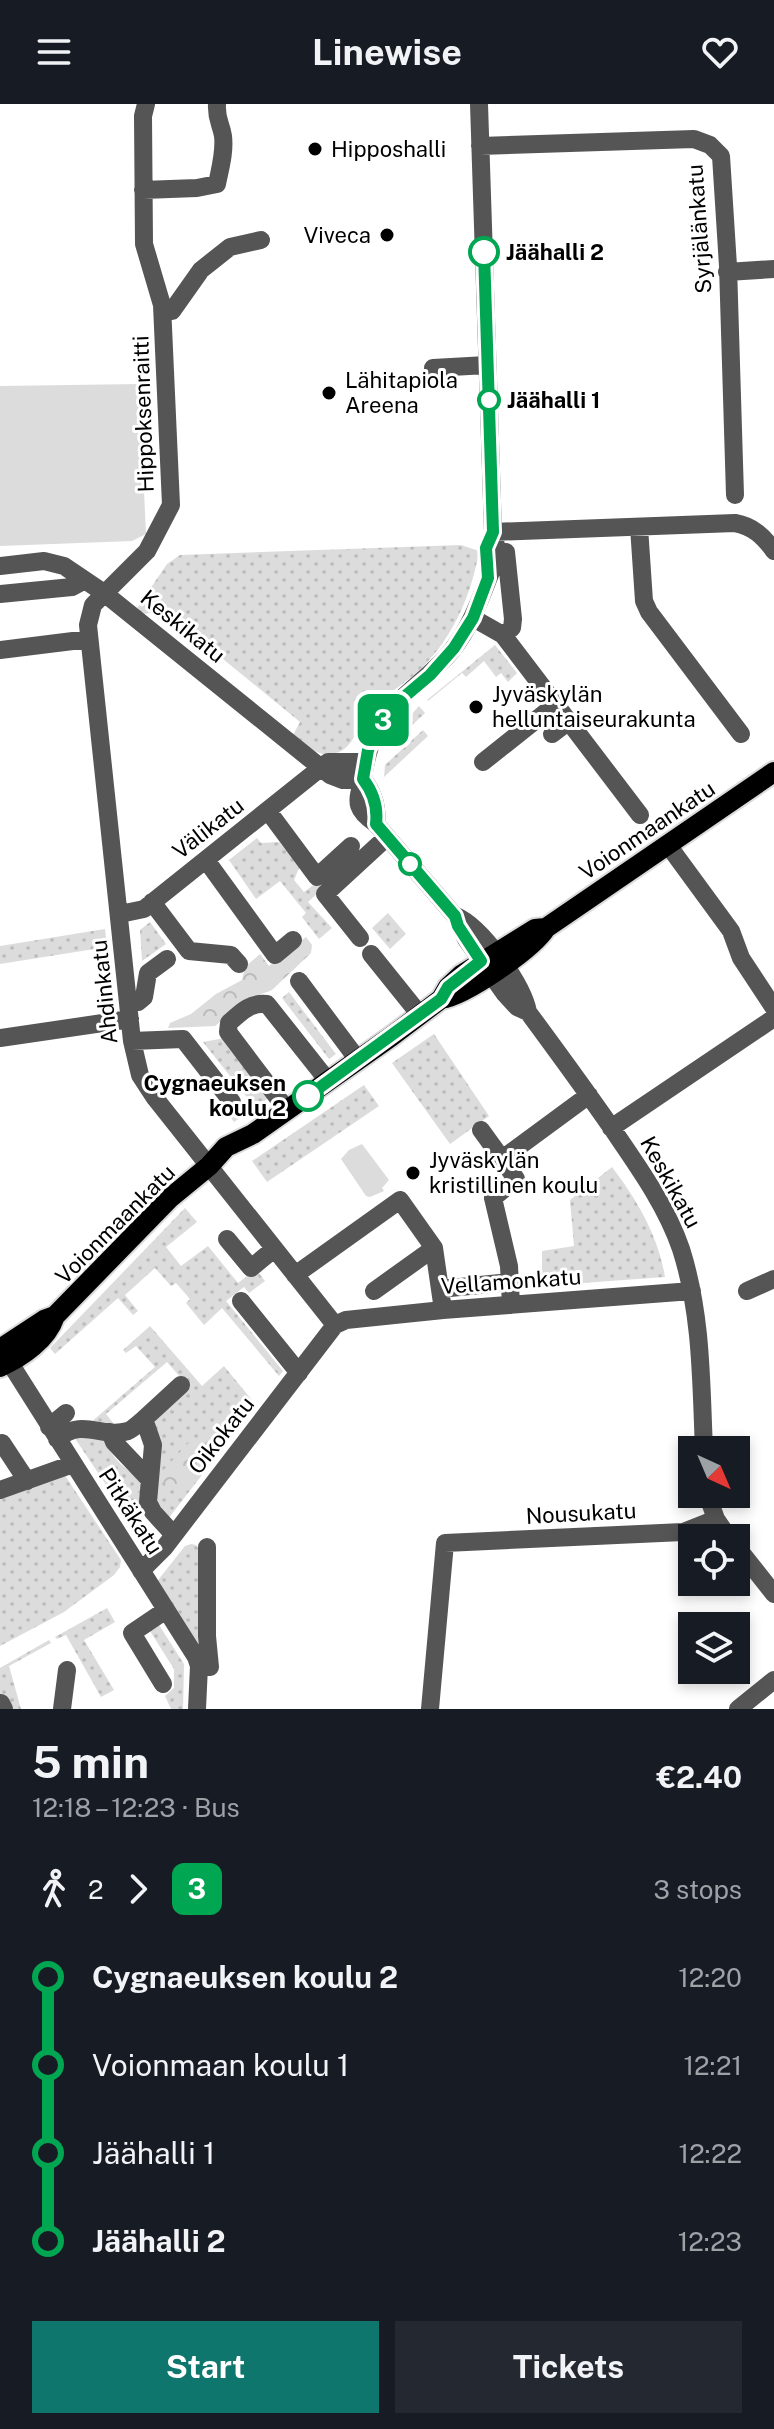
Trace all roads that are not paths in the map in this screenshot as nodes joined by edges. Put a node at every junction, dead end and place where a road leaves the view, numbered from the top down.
1 (146, 104) edge
2 (217, 104) edge
3 (479, 104) edge
4 (480, 146) junction
5 (143, 190) junction
6 (261, 240) dead end
7 (774, 269) edge
8 (727, 272) junction
9 (167, 308) junction
10 (487, 365) junction
11 (433, 368) dead end
12 (735, 495) dead end
13 (639, 527) junction
14 (493, 532) junction
15 (774, 551) edge
16 (506, 552) dead end
17 (0, 566) edge
18 (85, 580) junction
19 (104, 593) junction
20 (0, 594) edge
21 (473, 618) junction
22 (503, 635) junction
23 (89, 639) junction
24 (0, 650) edge
25 (556, 704) junction
26 (569, 721) junction
27 (552, 734) dead end
28 (741, 734) dead end
29 (483, 762) dead end
30 (320, 768) junction
31 (363, 771) junction
32 (774, 772) edge
33 (268, 811) junction
34 (640, 815) dead end
35 (382, 831) junction
36 (668, 845) junction
37 (351, 846) dead end
38 (206, 860) junction
39 (152, 902) junction
40 (120, 914) junction
41 (360, 938) dead end
42 (293, 940) dead end
43 (371, 954) dead end
44 (167, 959) dead end
45 (492, 963) junction
46 (239, 964) dead end
47 (299, 981) dead end
48 (774, 1008) edge
49 (129, 1011) junction
50 (420, 1015) junction
51 (774, 1018) edge
52 (0, 1038) edge
53 (132, 1041) junction
54 (358, 1060) junction
55 (328, 1081) junction
56 (589, 1095) junction
57 (232, 1102) dead end
58 (287, 1110) junction
59 (611, 1128) junction
60 (481, 1130) dead end
61 (502, 1159) junction
62 (209, 1166) junction
63 (227, 1239) dead end
64 (434, 1248) junction
65 (274, 1249) junction
66 (295, 1275) junction
67 (774, 1279) edge
68 (510, 1282) junction
69 (440, 1289) junction
70 (374, 1291) dead end
71 (692, 1291) junction
72 (747, 1291) dead end
73 (241, 1301) dead end
74 (511, 1305) junction
75 (443, 1310) junction
76 (335, 1325) junction
77 (2, 1354) edge
78 (299, 1373) junction
79 (181, 1385) dead end
80 (66, 1413) dead end
81 (144, 1419) junction
82 (110, 1432) junction
83 (53, 1433) junction
84 (704, 1436) edge
85 (2, 1443) edge
86 (73, 1464) junction
87 (150, 1480) junction
88 (27, 1481) junction
89 (0, 1490) edge
90 (712, 1508) edge
91 (716, 1519) junction
92 (719, 1524) edge
93 (174, 1535) junction
94 (207, 1547) dead end
95 (750, 1564) edge
96 (141, 1571) junction
97 (774, 1594) edge
98 (166, 1610) junction
99 (210, 1667) dead end
100 (67, 1670) dead end
101 (774, 1680) edge
102 (163, 1684) dead end
103 (62, 1709) edge
104 (197, 1709) edge
105 (430, 1709) edge
106 (738, 1709) edge

1 - 5 street, Hippoksenraitti
2 - 5 street
3 - 4 street
4 - 8 street, Syrjälänkatu
4 - 10 street
5 - 9 street, Hippoksenraitti
6 - 9 street
7 - 8 street
8 - 12 street, Syrjälänkatu
9 - 19 street, Hippoksenraitti
10 - 11 street
10 - 14 street
13 - 14 street
13 - 15 street
13 - 28 street
14 - 21 street
16 - 22 street
17 - 18 street, Keskikatu
18 - 19 street, Keskikatu
18 - 20 street
19 - 23 street, Ahdinkatu
19 - 30 street, Keskikatu
21 - 22 street
21 - 31 street
22 - 25 street
23 - 24 street
23 - 40 street, Ahdinkatu
25 - 26 street
25 - 29 street
26 - 27 street
26 - 34 street
30 - 31 street
30 - 33 street, Välikatu
31 - 35 street, Keskikatu
32 - 36 main road, Voionmaankatu
33 - 37 street
33 - 38 street, Välikatu
35 - 41 street
35 - 45 street, Keskikatu
36 - 45 main road, Voionmaankatu
36 - 48 street
38 - 39 street, Välikatu
38 - 42 street
39 - 40 street, Välikatu
39 - 46 street
40 - 49 street, Ahdinkatu
43 - 50 street
44 - 49 street
45 - 50 main road, Voionmaankatu
45 - 56 street, Keskikatu
47 - 54 street
49 - 52 street
49 - 53 street, Ahdinkatu
50 - 54 main road, Voionmaankatu
51 - 59 street
53 - 57 street
53 - 62 street, Ahdinkatu
54 - 55 main road, Voionmaankatu
55 - 58 main road, Voionmaankatu
55 - 58 street
56 - 59 street, Keskikatu
56 - 61 street
58 - 62 main road, Voionmaankatu
59 - 71 street, Keskikatu
60 - 61 street
61 - 68 street
62 - 65 street, Ahdinkatu
62 - 77 main road, Voionmaankatu
63 - 65 street
64 - 66 street
64 - 69 street
64 - 70 street
65 - 66 street, Ahdinkatu
66 - 76 street, Ahdinkatu
67 - 72 street
68 - 69 street
68 - 74 street
69 - 75 street
71 - 74 street, Vellamonkatu
71 - 84 street, Keskikatu
73 - 78 street
74 - 75 street, Vellamonkatu
75 - 76 street, Vellamonkatu
76 - 78 street, Oikokatu
77 - 83 street, Pitkäkatu
78 - 93 street, Oikokatu
79 - 81 street
80 - 83 street
81 - 82 street
81 - 87 street
82 - 83 street
82 - 87 street
83 - 86 street, Pitkäkatu
85 - 88 street
86 - 88 street
86 - 96 street, Pitkäkatu
87 - 93 street
88 - 89 street
90 - 91 street
91 - 92 street
91 - 105 street, Nousukatu
93 - 96 street, Oikokatu
94 - 99 street
95 - 97 street
96 - 98 street, Pitkäkatu
98 - 102 street
98 - 104 street, Pitkäkatu
100 - 103 street
101 - 106 street

